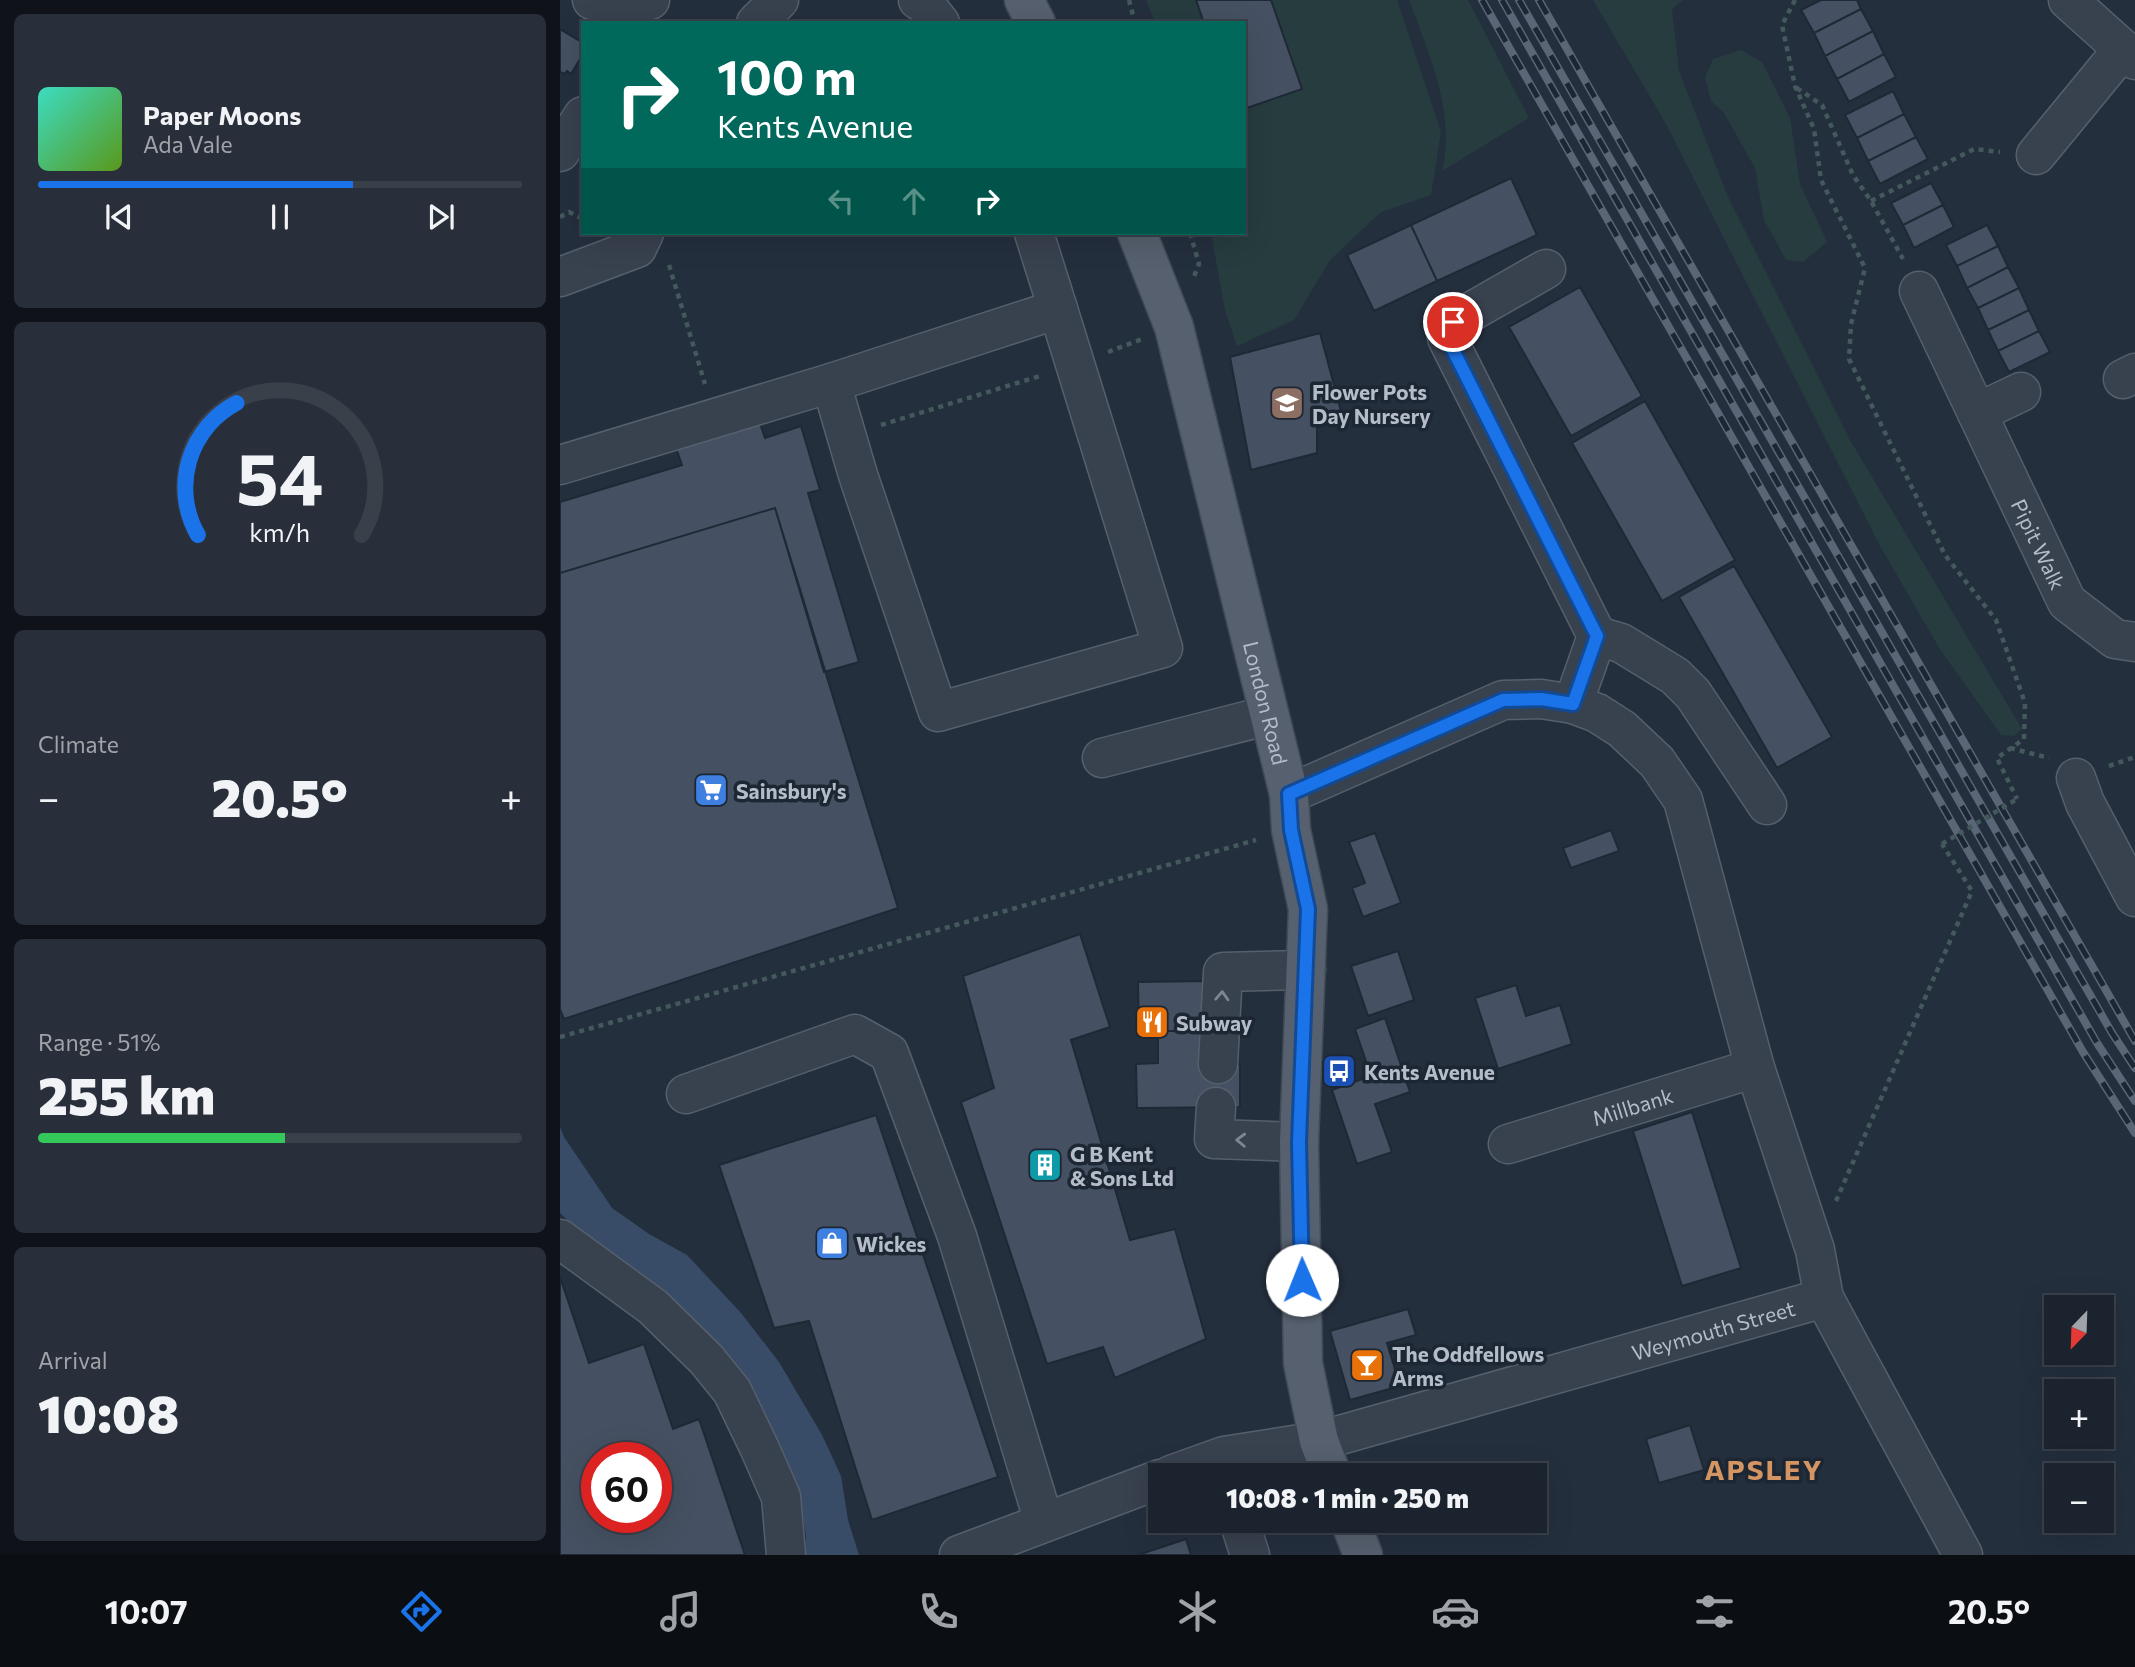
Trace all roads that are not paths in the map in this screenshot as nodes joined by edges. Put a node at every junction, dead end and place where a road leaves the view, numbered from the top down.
1 (592, 0) edge
2 (650, 0) edge
3 (656, 0) edge
4 (779, 0) edge
5 (918, 0) edge
6 (1024, 0) edge
7 (2068, 0) edge
8 (643, 21) edge
9 (759, 21) edge
10 (938, 21) edge
11 (1035, 21) edge
12 (2129, 55) edge
13 (581, 119) edge
14 (560, 152) edge
15 (2036, 155) road end
16 (1035, 235) edge
17 (1137, 235) edge
18 (640, 240) edge
19 (1546, 269) dead end
20 (560, 278) edge
21 (1919, 291) road end
22 (1058, 309) junction
23 (831, 383) junction
24 (2021, 392) dead end
25 (1977, 413) junction
26 (560, 465) edge
27 (1597, 636) junction
28 (2135, 642) edge
29 (1573, 704) junction
30 (1269, 715) junction
31 (1102, 758) dead end
32 (2076, 778) dead end
33 (1767, 806) dead end
34 (1290, 812) junction
35 (2135, 897) edge
36 (1306, 970) junction
37 (1218, 1064) dead end
38 (1755, 1068) junction
39 (686, 1094) dead end
40 (1216, 1107) dead end
41 (1299, 1142) junction
42 (1508, 1144) dead end
43 (560, 1239) edge
44 (1824, 1298) junction
45 (1326, 1458) edge
46 (1264, 1463) edge
47 (1148, 1483) edge
48 (1041, 1523) junction
49 (1243, 1533) edge
50 (1355, 1533) edge
51 (786, 1555) edge
52 (959, 1555) edge
53 (1250, 1555) edge
54 (1363, 1555) edge
55 (1963, 1555) edge

1 - 2 street
3 - 8 street
4 - 9 street
5 - 10 street
6 - 11 main road
7 - 12 street
12 - 15 street
13 - 14 street
16 - 22 street
17 - 30 main road, London Road
18 - 20 street
19 - 27 street
21 - 25 street, Pipit Walk
22 - 23 street
22 - 23 street
23 - 26 street
24 - 25 street
25 - 28 street, Pipit Walk
27 - 29 street
27 - 33 street
29 - 34 street
29 - 38 street
30 - 31 street
30 - 34 main road, London Road
32 - 35 street
34 - 36 main road, London Road
37 -> 36 street
36 - 41 main road, London Road
38 - 42 street, Millbank
38 - 44 street
39 - 48 street
41 -> 40 street
41 - 45 main road, London Road
43 - 51 street
44 - 45 street, Weymouth Street
44 - 55 street
45 - 46 street, Weymouth Street
47 - 48 street
48 - 52 street
49 - 53 street
50 - 54 main road

